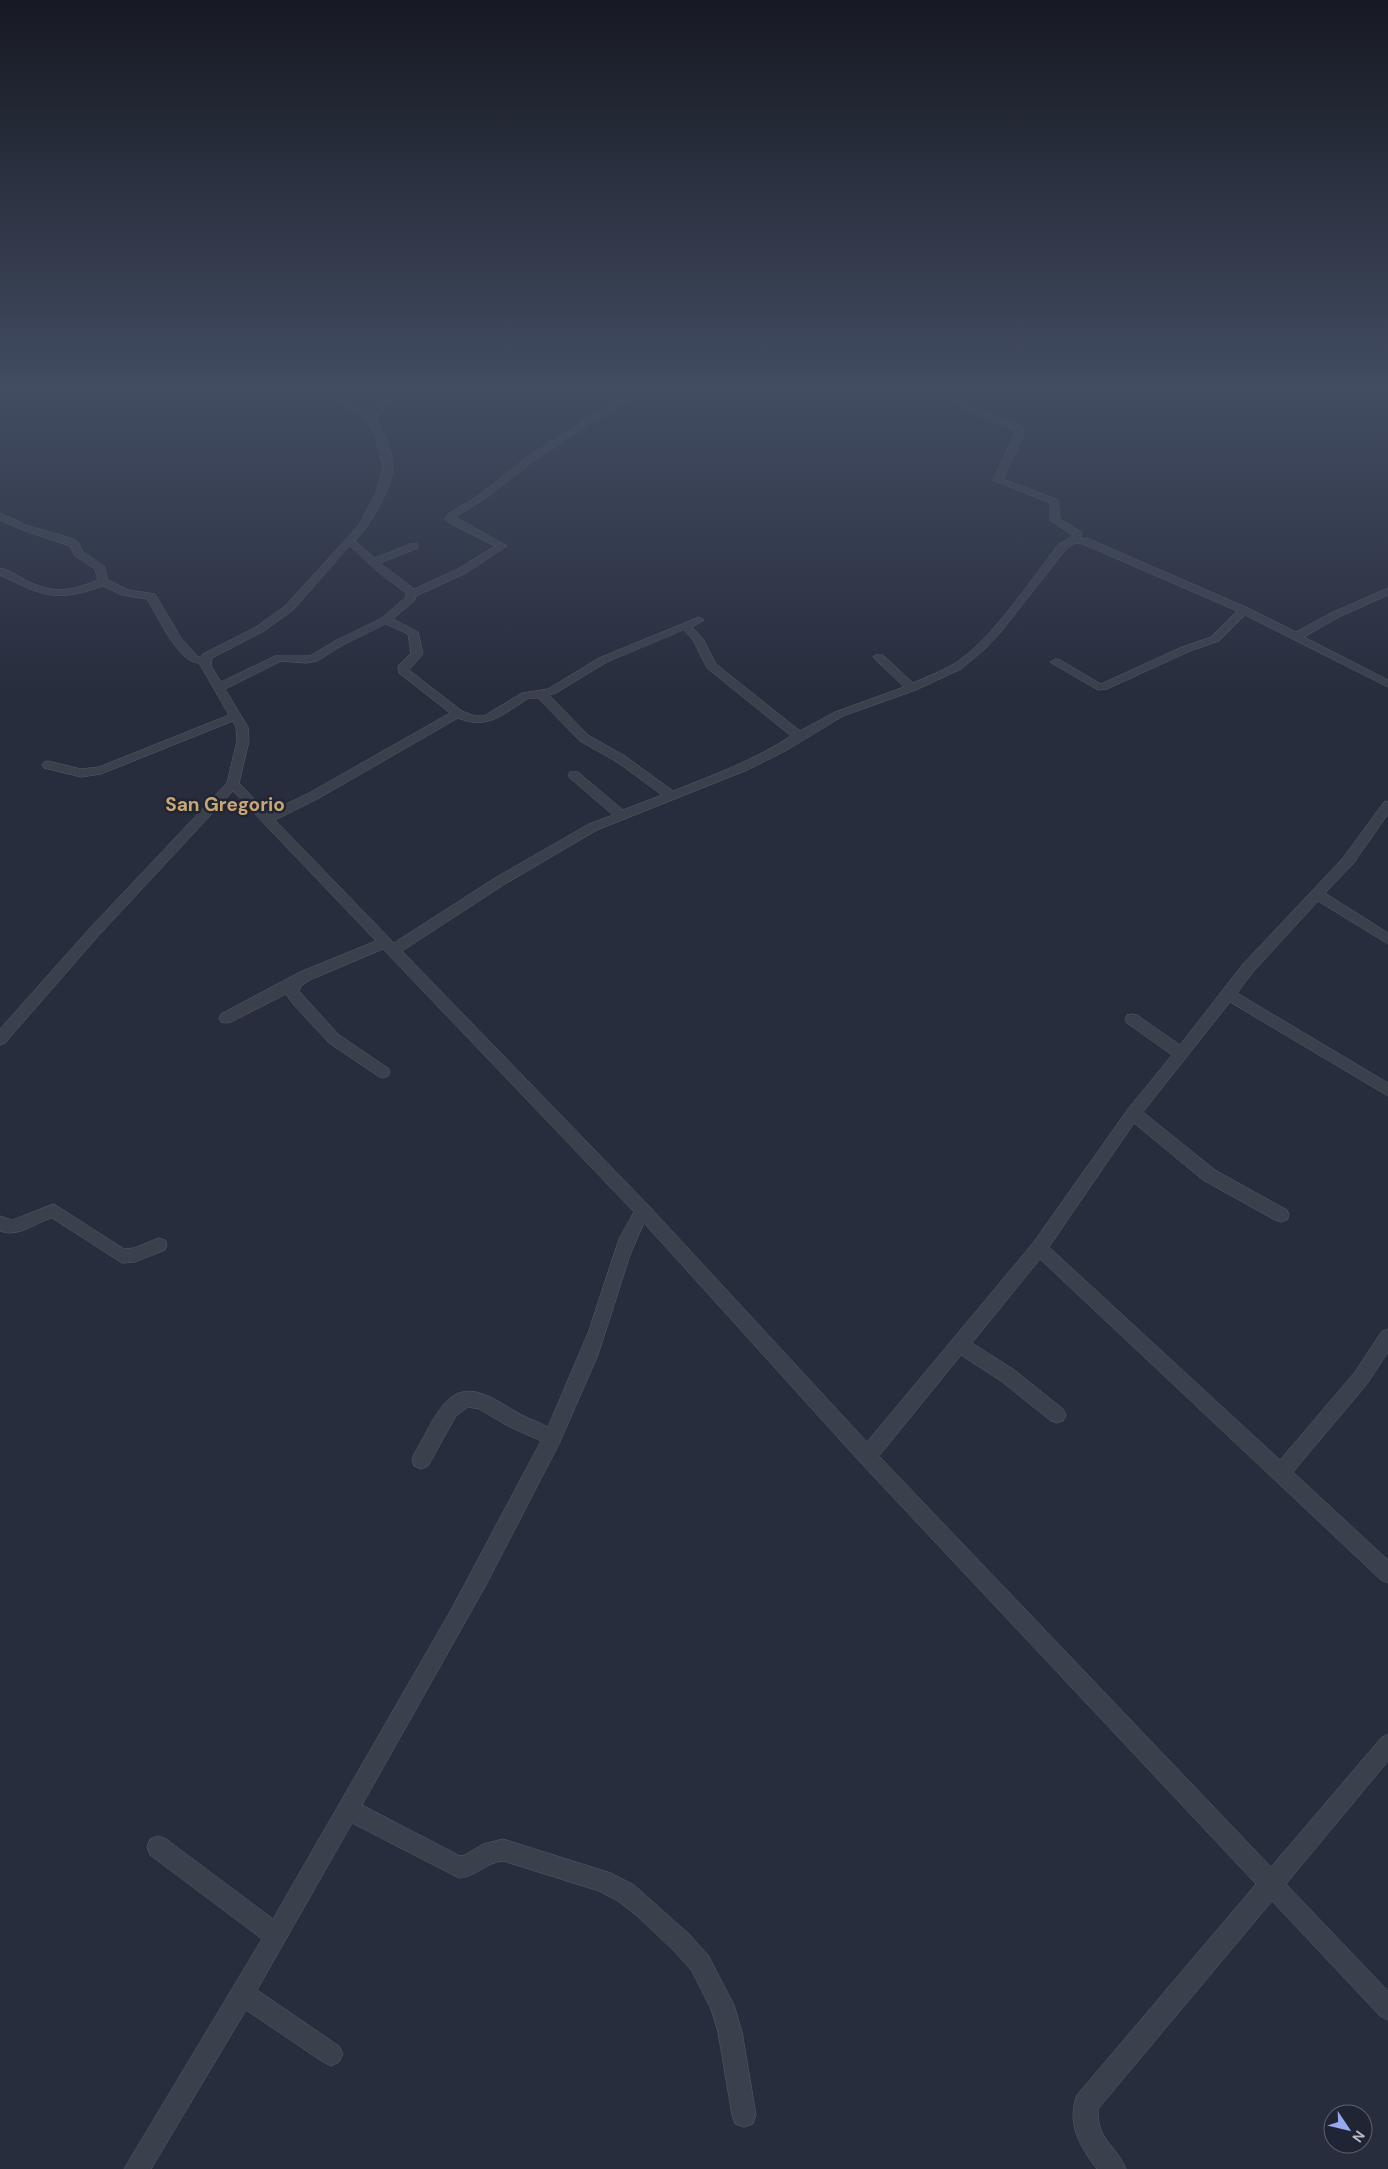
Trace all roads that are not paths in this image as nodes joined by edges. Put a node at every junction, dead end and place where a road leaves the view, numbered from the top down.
1 (382, 489) edge
2 (493, 489) edge
3 (1022, 489) edge
4 (0, 516) edge
5 (1074, 540) junction
6 (350, 541) junction
7 (414, 546) dead end
8 (373, 562) junction
9 (0, 571) edge
10 (103, 582) junction
11 (1388, 591) edge
12 (411, 594) junction
13 (1244, 610) junction
14 (386, 620) junction
15 (699, 620) dead end
16 (685, 625) junction
17 (1296, 637) junction
18 (879, 657) dead end
19 (205, 660) junction
20 (1056, 662) dead end
21 (1388, 684) edge
22 (218, 688) junction
23 (912, 688) junction
24 (541, 694) junction
25 (458, 713) junction
26 (236, 716) junction
27 (799, 736) junction
28 (48, 765) dead end
29 (574, 775) dead end
30 (233, 784) junction
31 (672, 796) junction
32 (1388, 806) edge
33 (621, 815) junction
34 (266, 819) junction
35 (1318, 896) junction
36 (1388, 939) edge
37 (389, 947) junction
38 (295, 983) junction
39 (1228, 994) junction
40 (226, 1018) dead end
41 (1132, 1019) dead end
42 (0, 1039) edge
43 (1182, 1054) junction
44 (382, 1072) dead end
45 (1388, 1090) edge
46 (1133, 1113) junction
47 (643, 1211) junction
48 (1281, 1215) dead end
49 (0, 1223) edge
50 (159, 1245) dead end
51 (1039, 1248) junction
52 (1388, 1337) edge
53 (959, 1344) junction
54 (1057, 1416) dead end
55 (553, 1438) junction
56 (867, 1456) junction
57 (421, 1460) dead end
58 (1281, 1472) junction
59 (1388, 1573) edge
60 (1388, 1745) edge
61 (348, 1809) junction
62 (158, 1847) dead end
63 (1270, 1884) junction
64 (276, 1935) junction
65 (242, 1994) junction
66 (1388, 2008) edge
67 (332, 2054) dead end
68 (744, 2115) dead end
69 (137, 2169) edge
70 (1113, 2169) edge

1 - 6 street
2 - 12 street
3 - 5 street
4 - 10 street
5 - 13 street
5 - 23 street
6 - 8 street
6 - 19 street
7 - 8 street
8 - 12 street
9 - 10 street
10 - 19 street
11 - 17 street
12 - 14 street
13 - 17 street
13 - 20 street
14 - 22 street
14 - 25 street
15 - 16 street
16 - 24 street
16 - 27 street
17 - 21 street
18 - 23 street
19 - 22 street
22 - 26 street
23 - 27 street
24 - 25 street
24 - 31 street
25 - 34 street
26 - 28 street
26 - 30 street
27 - 31 street
29 - 33 street
30 - 34 street
30 - 42 street
31 - 33 street
32 - 35 street
33 - 37 street
34 - 37 street
35 - 36 street
35 - 39 street
37 - 38 street
37 - 47 street
38 - 40 street
38 - 44 street
39 - 43 street
39 - 45 street
41 - 43 street
43 - 46 street
46 - 48 street
46 - 51 street
47 - 55 street
47 - 56 street
49 - 50 street
51 - 53 street
51 - 58 street
52 - 58 street
53 - 54 street
53 - 56 street
55 - 57 street
55 - 61 street
56 - 63 street
58 - 59 street
60 - 63 street
61 - 64 street
61 - 68 street
62 - 64 street
63 - 66 street
63 - 70 street
64 - 65 street
65 - 67 street
65 - 69 street

